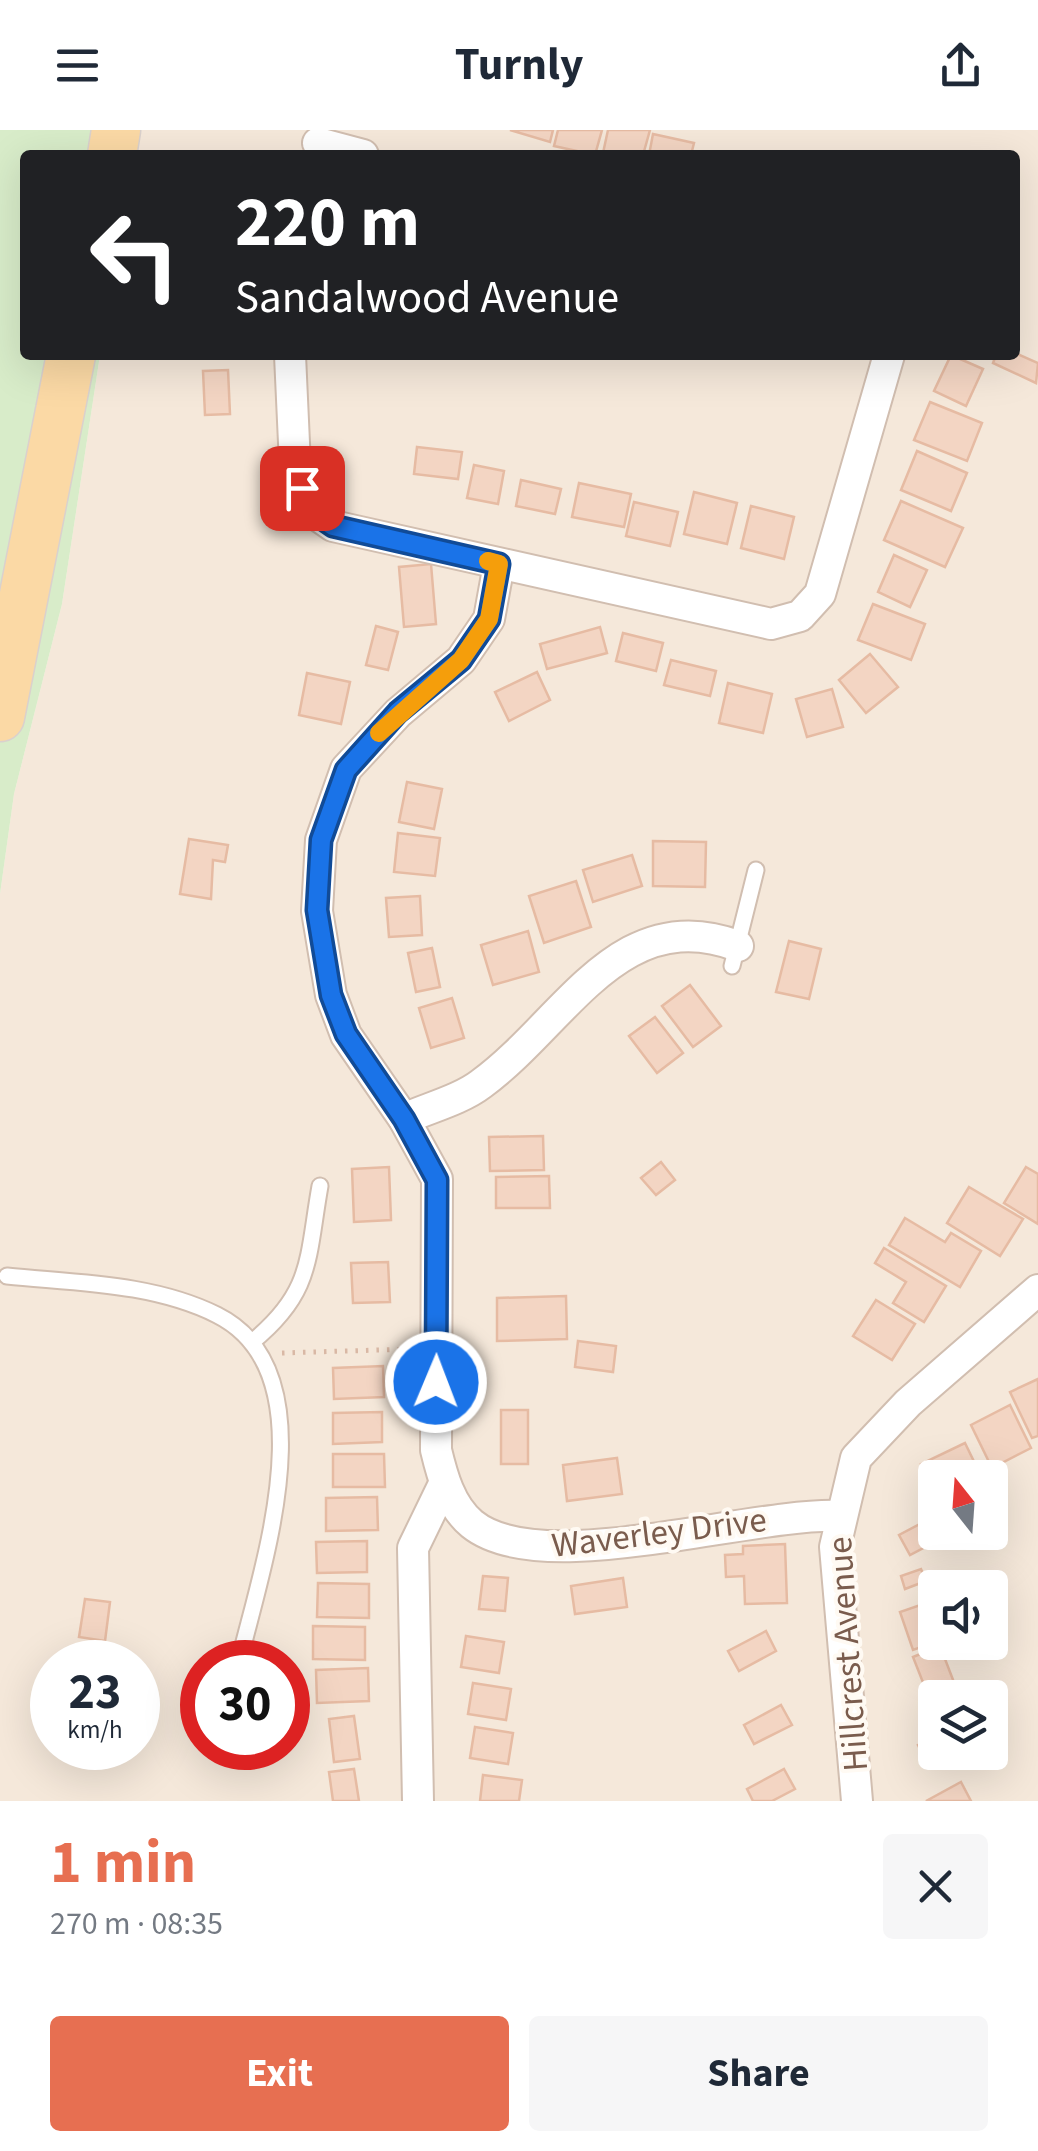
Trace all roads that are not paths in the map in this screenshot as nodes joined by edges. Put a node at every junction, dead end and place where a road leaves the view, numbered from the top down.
1 (318, 143) edge
2 (344, 150) edge
3 (70, 360) edge
4 (290, 360) edge
5 (887, 360) edge
6 (499, 564) junction
7 (0, 717) edge
8 (756, 870) dead end
9 (735, 956) joint
10 (404, 1119) junction
11 (320, 1186) dead end
12 (2, 1276) edge
13 (1038, 1290) edge
14 (256, 1348) junction
15 (444, 1484) junction
16 (840, 1516) junction
17 (244, 1640) edge
18 (418, 1801) edge
19 (857, 1801) edge

1 - 2 street
3 - 7 main road
4 - 6 street
5 - 6 street
6 - 10 street, Waverley Drive
8 - 9 lane
9 - 10 street
10 - 15 street, Waverley Drive
11 - 14 lane
12 - 14 lane
13 - 16 street, Hillcrest Avenue
14 - 17 lane
15 - 16 street, Waverley Drive
15 - 18 street
16 - 19 street, Hillcrest Avenue

